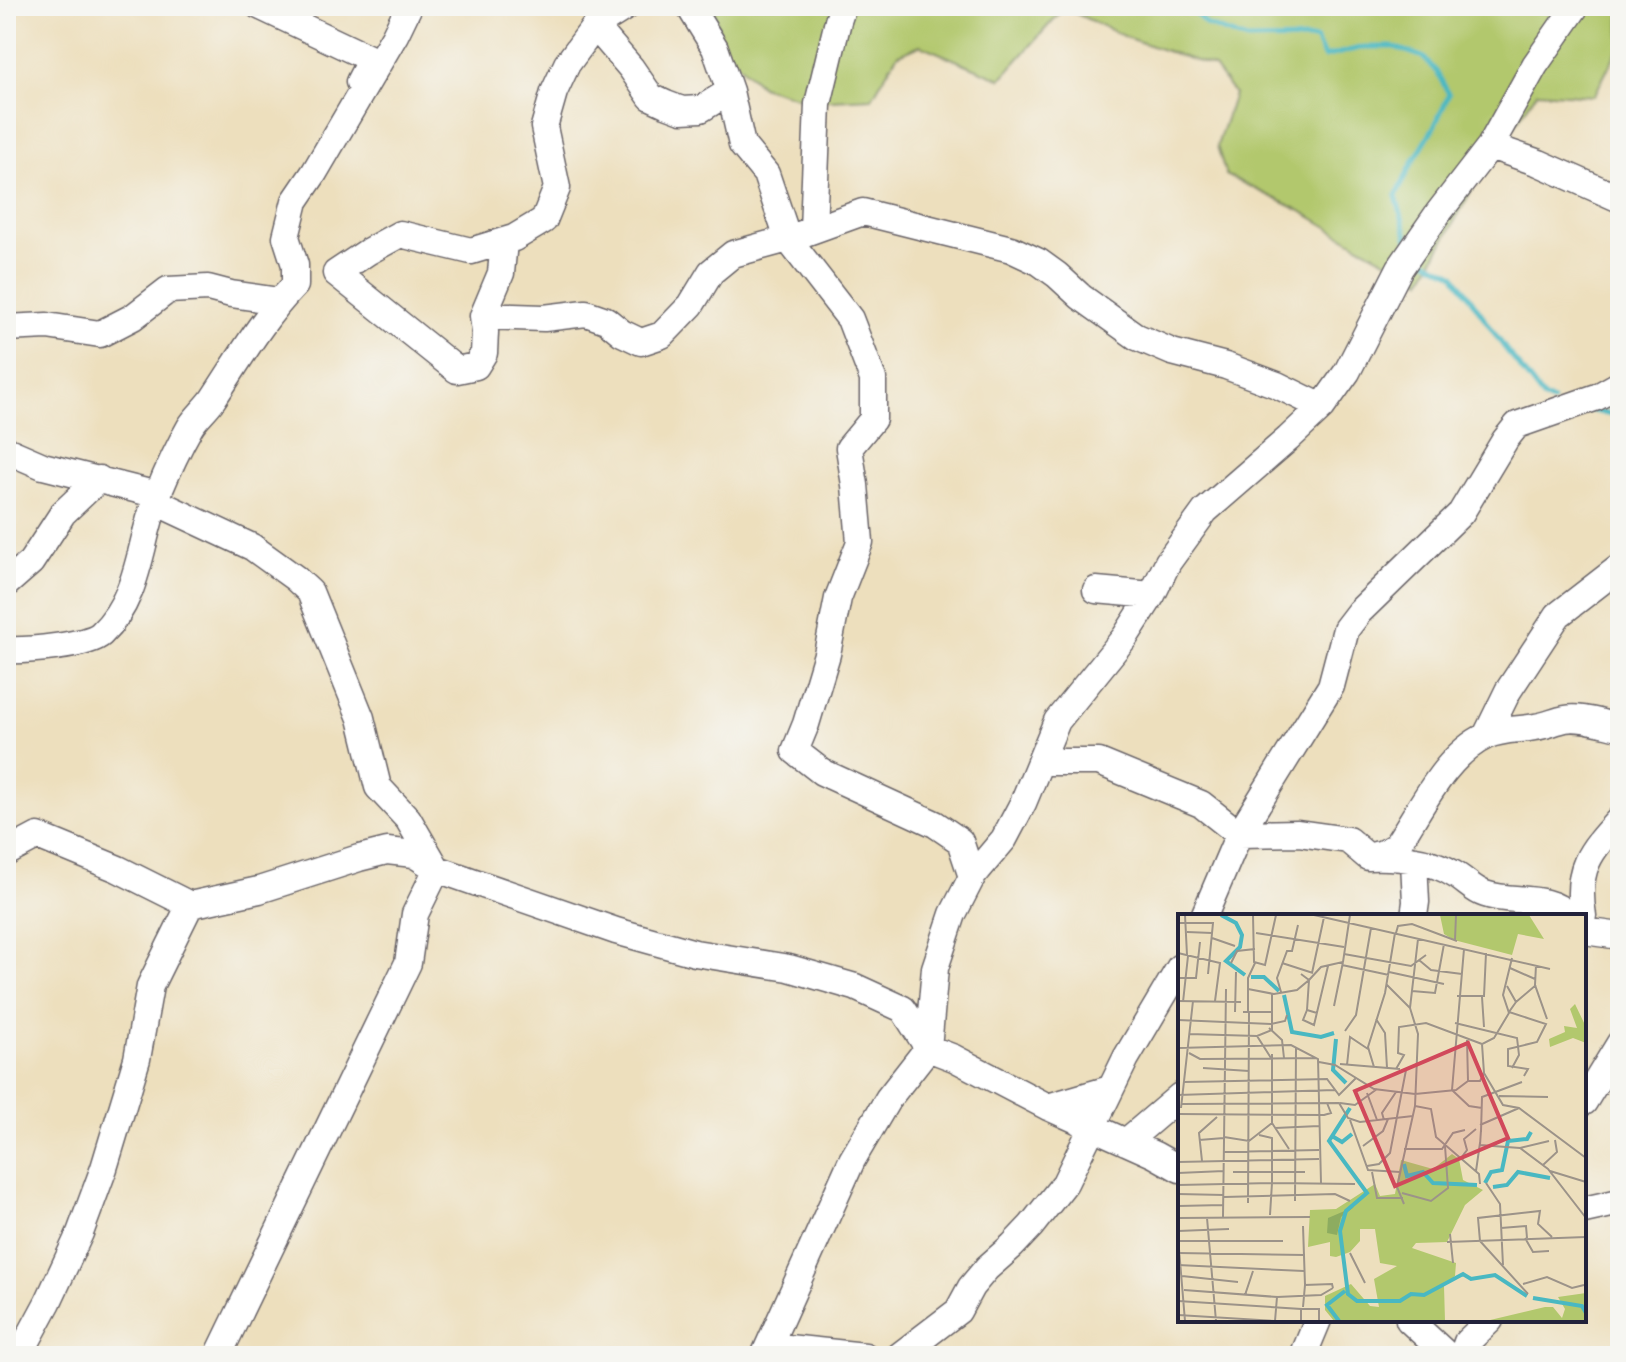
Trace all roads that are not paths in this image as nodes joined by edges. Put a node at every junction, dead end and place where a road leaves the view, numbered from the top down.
1 (259, 6) edge
2 (409, 6) edge
3 (627, 6) edge
4 (689, 6) edge
5 (843, 6) edge
6 (1576, 6) edge
7 (595, 26) junction
8 (730, 91) junction
9 (1490, 146) junction
10 (1620, 199) edge
11 (800, 234) junction
12 (286, 237) junction
13 (504, 242) junction
14 (279, 301) junction
15 (483, 316) junction
16 (6, 328) edge
17 (1620, 384) edge
18 (1322, 407) junction
19 (6, 450) edge
20 (99, 479) junction
21 (157, 498) junction
22 (1620, 567) edge
23 (6, 584) edge
24 (1096, 590) dead end
25 (1152, 595) junction
26 (6, 650) edge
27 (1620, 727) edge
28 (1486, 736) junction
29 (1040, 762) junction
30 (1620, 819) edge
31 (1239, 834) junction
32 (6, 853) edge
33 (1368, 857) junction
34 (1414, 861) junction
35 (437, 869) junction
36 (972, 877) junction
37 (190, 905) junction
38 (1498, 907) edge
39 (1205, 914) edge
40 (1414, 914) edge
41 (1568, 914) edge
42 (1580, 914) edge
43 (1586, 926) edge
44 (1620, 936) edge
45 (1178, 970) edge
46 (1620, 1043) edge
47 (928, 1048) junction
48 (1110, 1089) junction
49 (1178, 1098) edge
50 (1586, 1099) edge
51 (1048, 1107) junction
52 (1092, 1128) junction
53 (1126, 1142) junction
54 (1178, 1168) edge
55 (1620, 1202) edge
56 (1586, 1210) edge
57 (1317, 1322) edge
58 (1411, 1322) edge
59 (1488, 1322) edge
60 (767, 1351) edge
61 (19, 1356) edge
62 (218, 1356) edge
63 (865, 1356) edge
64 (899, 1356) edge
65 (1303, 1356) edge
66 (1448, 1356) edge
67 (1462, 1356) edge

1 - 12 street
2 - 12 street
3 - 7 street
4 - 8 street
5 - 11 street
6 - 9 street
7 - 8 street
7 - 13 street
8 - 11 street
9 - 10 street
9 - 18 street
11 - 15 street
11 - 18 street
11 - 36 street
12 - 14 street
13 - 15 street
13 - 15 street
14 - 16 street
14 - 21 street
17 - 31 street
18 - 25 street
19 - 20 street
20 - 21 street
20 - 23 street
21 - 26 street
21 - 35 street
22 - 28 street
24 - 25 street
25 - 29 street
27 - 28 street
28 - 33 street
29 - 31 street
29 - 36 street
30 - 42 street
31 - 33 street
31 - 39 street
32 - 37 street
33 - 34 street
34 - 38 street
34 - 40 street
35 - 37 street
35 - 47 street
35 - 62 street
36 - 47 street
37 - 61 street
38 - 41 street
43 - 44 street
45 - 48 street
46 - 50 street
47 - 51 street
47 - 60 street
48 - 51 street
48 - 52 street
49 - 53 street
51 - 52 street
52 - 53 street
52 - 64 street
53 - 54 street
55 - 56 street
57 - 65 street
58 - 66 street
59 - 67 street
60 - 63 street

